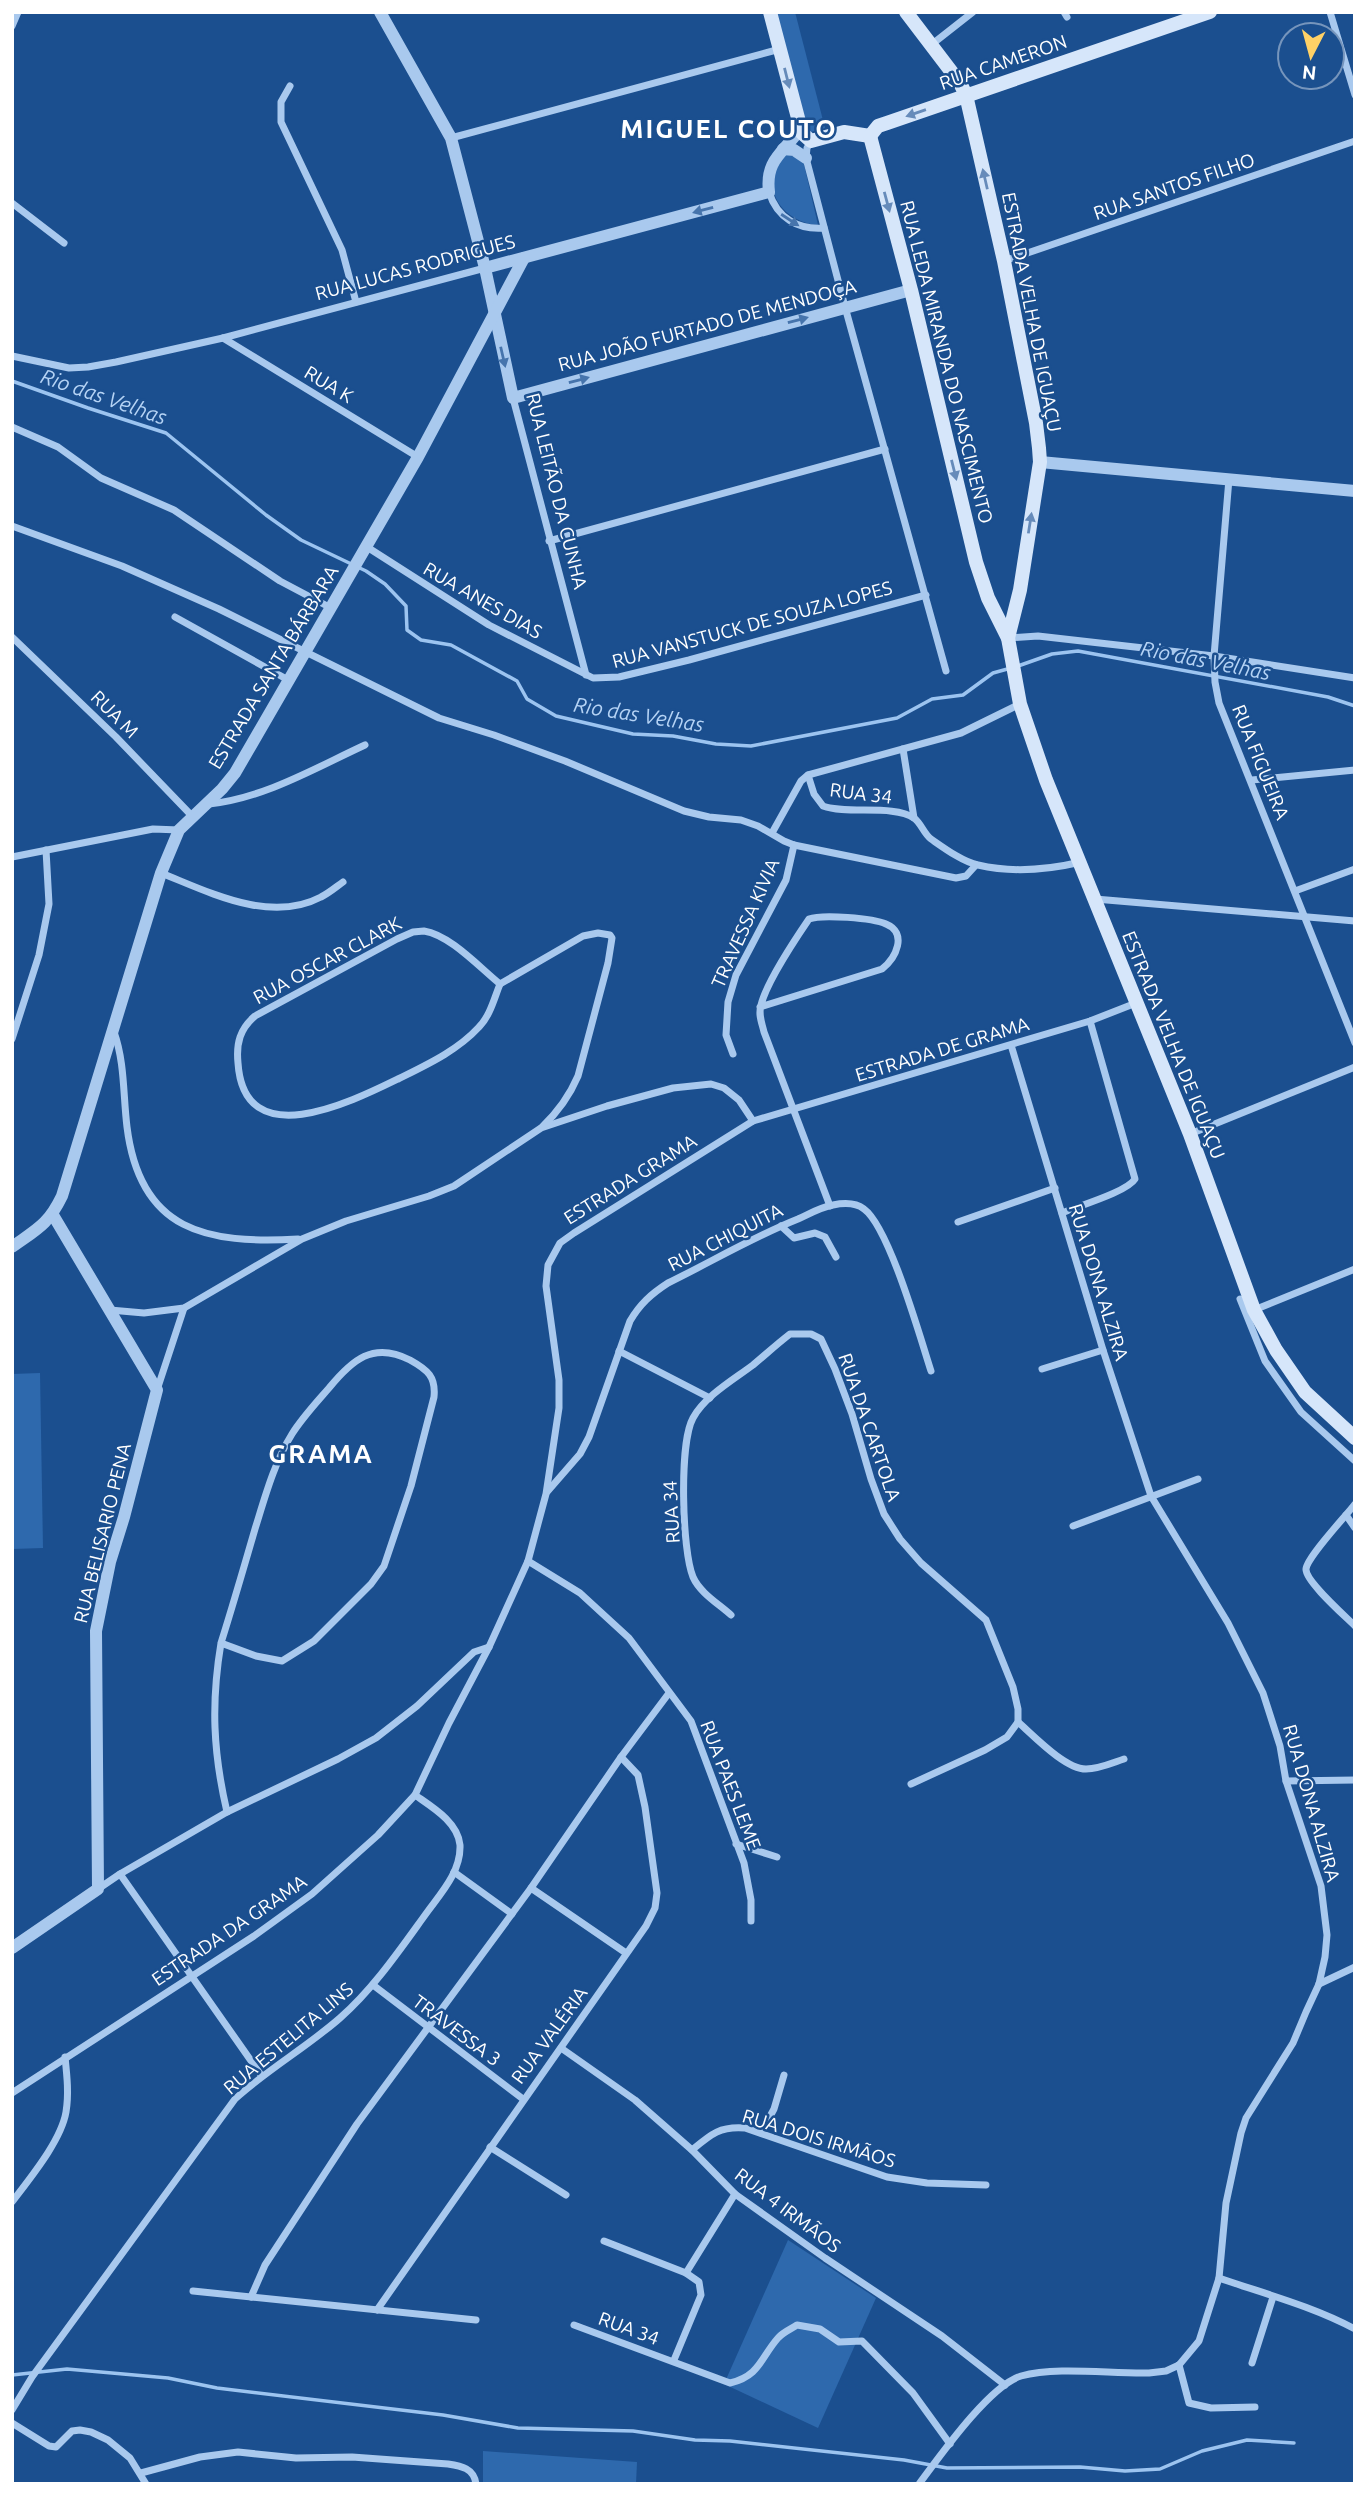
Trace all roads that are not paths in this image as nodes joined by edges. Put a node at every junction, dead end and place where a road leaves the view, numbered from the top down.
1 (18, 12) edge
2 (380, 12) edge
3 (770, 12) edge
4 (906, 12) edge
5 (973, 12) edge
6 (1330, 12) edge
7 (1206, 13) edge
8 (12, 26) edge
9 (931, 44) junction
10 (780, 49) junction
11 (290, 86) dead end
12 (966, 95) junction
13 (1355, 96) edge
14 (800, 129) junction
15 (870, 136) junction
16 (451, 138) junction
17 (811, 141) junction
18 (1355, 141) edge
19 (783, 149) junction
20 (806, 158) junction
21 (769, 192) junction
22 (12, 203) edge
23 (824, 228) junction
24 (65, 243) dead end
25 (524, 258) junction
26 (1004, 261) junction
27 (485, 268) junction
28 (911, 290) junction
29 (356, 302) junction
30 (845, 307) junction
31 (494, 315) junction
32 (223, 338) junction
33 (12, 356) edge
34 (513, 398) junction
35 (12, 427) edge
36 (885, 449) junction
37 (418, 457) junction
38 (1040, 462) junction
39 (1228, 479) junction
40 (1355, 491) edge
41 (12, 526) edge
42 (549, 541) junction
43 (365, 550) junction
44 (1020, 590) junction
45 (926, 595) junction
46 (988, 598) junction
47 (331, 608) junction
48 (175, 617) dead end
49 (12, 638) edge
50 (1010, 645) junction
51 (305, 652) junction
52 (1214, 658) junction
53 (946, 671) dead end
54 (586, 675) junction
55 (1355, 678) edge
56 (290, 681) junction
57 (1020, 704) junction
58 (365, 745) dead end
59 (904, 749) junction
60 (1355, 770) edge
61 (808, 775) junction
62 (1252, 780) junction
63 (208, 804) junction
64 (192, 816) junction
65 (914, 818) junction
66 (179, 830) junction
67 (772, 833) junction
68 (794, 845) junction
69 (46, 850) junction
70 (12, 856) edge
71 (1081, 862) junction
72 (976, 865) junction
73 (1355, 869) edge
74 (161, 873) junction
75 (344, 881) dead end
76 (1295, 891) junction
77 (1095, 898) junction
78 (1304, 918) junction
79 (1355, 921) edge
80 (500, 984) junction
81 (1138, 1003) junction
82 (760, 1007) junction
83 (1090, 1021) junction
84 (113, 1028) junction
85 (12, 1040) edge
86 (1355, 1043) edge
87 (1011, 1045) junction
88 (733, 1054) dead end
89 (1355, 1068) edge
90 (793, 1110) junction
91 (754, 1121) junction
92 (541, 1128) junction
93 (1190, 1134) junction
94 (1055, 1188) junction
95 (830, 1206) junction
96 (1062, 1213) junction
97 (53, 1215) junction
98 (958, 1223) dead end
99 (781, 1226) junction
100 (302, 1239) junction
101 (15, 1240) edge
102 (836, 1257) dead end
103 (1355, 1269) edge
104 (1240, 1299) dead end
105 (184, 1308) junction
106 (110, 1310) junction
107 (1254, 1310) junction
108 (790, 1334) joint
109 (619, 1350) junction
110 (1103, 1350) junction
111 (1042, 1369) dead end
112 (931, 1371) dead end
113 (157, 1390) junction
114 (710, 1398) junction
115 (1355, 1438) edge
116 (1355, 1461) edge
117 (1198, 1479) dead end
118 (546, 1494) junction
119 (1151, 1496) junction
120 (1355, 1504) edge
121 (1346, 1516) junction
122 (1073, 1526) dead end
123 (1355, 1528) edge
124 (528, 1561) junction
125 (731, 1615) dead end
126 (1355, 1626) edge
127 (221, 1643) junction
128 (489, 1647) junction
129 (669, 1693) junction
130 (1018, 1722) junction
131 (621, 1758) junction
132 (1124, 1759) dead end
133 (1355, 1780) edge
134 (1286, 1781) junction
135 (911, 1784) dead end
136 (415, 1795) junction
137 (227, 1812) junction
138 (736, 1844) junction
139 (777, 1857) dead end
140 (454, 1872) junction
141 (120, 1874) junction
142 (531, 1888) junction
143 (98, 1889) junction
144 (512, 1914) junction
145 (751, 1922) dead end
146 (12, 1948) edge
147 (626, 1953) junction
148 (1355, 1967) edge
149 (191, 1976) junction
150 (1319, 1984) junction
151 (373, 1985) junction
152 (428, 2029) junction
153 (561, 2048) junction
154 (65, 2057) junction
155 (784, 2075) dead end
156 (261, 2076) junction
157 (12, 2093) edge
158 (523, 2099) junction
159 (761, 2133) junction
160 (489, 2147) junction
161 (692, 2150) junction
162 (986, 2185) dead end
163 (735, 2194) junction
164 (566, 2195) dead end
165 (12, 2202) edge
166 (604, 2241) dead end
167 (685, 2273) junction
168 (1219, 2278) junction
169 (193, 2291) dead end
170 (251, 2297) junction
171 (1273, 2297) junction
172 (377, 2310) junction
173 (476, 2320) dead end
174 (574, 2325) dead end
175 (1355, 2329) edge
176 (674, 2360) junction
177 (1252, 2363) dead end
178 (1179, 2365) junction
179 (1005, 2385) junction
180 (1255, 2407) dead end
181 (12, 2410) edge
182 (12, 2423) edge
183 (950, 2444) junction
184 (141, 2473) junction
185 (146, 2484) edge
186 (476, 2484) edge
187 (919, 2484) edge

1 - 8 street
2 - 16 street, RUA LEITÃO DA CUNHA
3 - 10 main road
4 - 9 main road, ESTRADA VELHA DE IGUAÇU
5 - 9 street
6 - 13 street
7 - 12 main road, RUA CAMERON
9 - 12 main road, ESTRADA VELHA DE IGUAÇU
10 -> 14 main road
10 - 16 street
11 - 29 street
12 -> 15 main road, RUA CAMERON
26 -> 12 main road, ESTRADA VELHA DE IGUAÇU
14 - 17 main road
14 - 19 street
15 - 17 main road
15 -> 28 main road, RUA LEDA MIRANDA DO NASCIMENTO
16 - 27 street, RUA LEITÃO DA CUNHA
17 - 20 street
18 - 26 street, RUA SANTOS FILHO
19 - 20 street
19 - 21 street
20 - 23 street
21 -> 23 street
21 -> 25 street, RUA LUCAS RODRIGUES
22 - 24 street
23 - 30 street
25 - 27 street, RUA LUCAS RODRIGUES
25 - 31 street, ESTRADA SANTA BÁRBARA
26 - 38 main road, ESTRADA VELHA DE IGUAÇU
27 - 29 street, RUA LUCAS RODRIGUES
27 - 31 street, RUA LEITÃO DA CUNHA
28 - 30 street, RUA JOÃO FURTADO DE MENDOÇA
28 -> 46 main road, RUA LEDA MIRANDA DO NASCIMENTO
29 - 32 street, RUA LUCAS RODRIGUES
34 -> 30 street, RUA JOÃO FURTADO DE MENDOÇA
30 - 36 street
31 -> 34 street, RUA LEITÃO DA CUNHA
31 - 37 street, ESTRADA SANTA BÁRBARA
32 - 33 street, RUA LUCAS RODRIGUES
32 - 37 street, RUA K
34 - 42 street, RUA LEITÃO DA CUNHA
35 - 47 street
36 - 42 street
36 - 45 street
37 - 43 street, ESTRADA SANTA BÁRBARA
38 - 39 street
44 -> 38 main road, ESTRADA VELHA DE IGUAÇU
39 - 40 street
39 - 52 street, RUA FIGUEIRA
41 - 51 street
42 - 54 street, RUA LEITÃO DA CUNHA
43 - 47 street, ESTRADA SANTA BÁRBARA
43 - 54 street, RUA ANES DIAS
44 - 46 main road
44 - 50 main road, ESTRADA VELHA DE IGUAÇU
45 - 53 street
45 - 54 street, RUA VANSTUCK DE SOUZA LOPES
46 - 50 main road, ESTRADA VELHA DE IGUAÇU
47 - 51 street, ESTRADA SANTA BÁRBARA
48 - 56 street
49 - 64 street, RUA M
50 - 52 street
50 - 57 main road, ESTRADA VELHA DE IGUAÇU
51 - 56 street, ESTRADA SANTA BÁRBARA
51 - 67 street
52 - 55 street
52 - 62 street, RUA FIGUEIRA
56 - 63 street, ESTRADA SANTA BÁRBARA
57 - 59 street
57 - 71 main road, ESTRADA VELHA DE IGUAÇU
58 - 63 street
59 - 61 street
59 - 65 street, RUA 34
60 - 62 street
61 - 65 street, RUA 34
61 - 67 street, RUA 34
62 - 76 street, RUA FIGUEIRA
63 - 64 street, ESTRADA SANTA BÁRBARA
64 - 66 street, ESTRADA SANTA BÁRBARA
65 - 72 street, RUA 34
66 - 69 street
66 - 74 street, ESTRADA SANTA BÁRBARA
67 - 68 street
68 - 72 street
68 - 88 street, TRAVESSA KIVIA
69 - 70 street
69 - 85 street
71 - 72 street
71 - 77 main road, ESTRADA VELHA DE IGUAÇU
73 - 76 street
74 - 75 street
74 - 84 street, ESTRADA SANTA BÁRBARA
76 - 78 street, RUA FIGUEIRA
77 - 78 street
77 - 81 main road, ESTRADA VELHA DE IGUAÇU
78 - 79 street
78 - 86 street, RUA FIGUEIRA
80 - 80 street, RUA OSCAR CLARK
80 - 92 street
81 - 83 street, ESTRADA DE GRAMA
81 - 93 main road, ESTRADA VELHA DE IGUAÇU
82 - 82 street
82 - 90 street
83 - 87 street, ESTRADA DE GRAMA
83 - 96 street
84 - 97 street, ESTRADA SANTA BÁRBARA
84 - 100 street
87 - 90 street, ESTRADA DE GRAMA
87 - 94 street, RUA DONA ALZIRA
89 - 93 street
90 - 91 street, ESTRADA DE GRAMA
90 - 95 street
91 - 92 street
91 - 118 street, ESTRADA GRAMA
92 - 100 street
93 - 107 main road, ESTRADA VELHA DE IGUAÇU
94 - 96 street, RUA DONA ALZIRA
94 - 98 street
95 - 99 street, RUA CHIQUITA
95 - 112 street, RUA CHIQUITA
96 - 110 street, RUA DONA ALZIRA
97 - 101 street, ESTRADA SANTA BÁRBARA
97 - 106 street
99 - 102 street
99 - 109 street, RUA CHIQUITA
100 - 105 street
103 - 107 street
104 - 116 street
105 - 106 street
105 - 113 street
106 - 113 street
107 - 115 main road, ESTRADA VELHA DE IGUAÇU
108 - 114 street, RUA 34
108 - 130 street, RUA DA CARTOLA
109 - 114 street
109 - 118 street, RUA CHIQUITA
110 - 111 street
110 - 119 street, RUA DONA ALZIRA
113 - 143 street, RUA BELISARIO PENA
114 - 125 street, RUA 34
117 - 119 street
118 - 124 street, ESTRADA GRAMA
119 - 122 street
119 - 134 street, RUA DONA ALZIRA
120 - 121 street
121 - 123 street
121 - 126 street
124 - 128 street, ESTRADA GRAMA
124 - 129 street, RUA PAES LEME
127 - 127 street
127 - 137 street
128 - 136 street, ESTRADA DA GRAMA
128 - 137 street
129 - 131 street
129 - 138 street, RUA PAES LEME
130 - 132 street
130 - 135 street
131 - 142 street
131 - 147 street, RUA VALÉRIA
133 - 134 street
134 - 150 street, RUA DONA ALZIRA
136 - 140 street, RUA ESTELITA LINS
136 - 149 street, ESTRADA DA GRAMA
137 - 141 street
138 - 139 street
138 - 145 street, RUA PAES LEME
140 - 144 street
140 - 151 street, RUA ESTELITA LINS
141 - 143 street
141 - 149 street
142 - 144 street
142 - 147 street
143 - 146 street
144 - 152 street
147 - 153 street, RUA VALÉRIA
148 - 150 street
149 - 154 street, ESTRADA DA GRAMA
149 - 156 street
150 - 168 street, RUA DONA ALZIRA
151 - 152 street, TRAVESSA 3
151 - 156 street, RUA ESTELITA LINS
152 - 158 street, TRAVESSA 3
152 - 170 street
153 - 158 street, RUA VALÉRIA
153 - 161 street, RUA 4 IRMÃOS
154 - 157 street, ESTRADA DA GRAMA
154 - 165 street
155 - 159 street
156 - 181 street, RUA ESTELITA LINS
158 - 160 street, RUA VALÉRIA
159 - 161 street, RUA DOIS IRMÃOS
159 - 162 street, RUA DOIS IRMÃOS
160 - 164 street
160 - 172 street, RUA VALÉRIA
161 - 163 street, RUA 4 IRMÃOS
163 - 167 street
163 - 179 street, RUA 4 IRMÃOS
166 - 167 street
167 - 176 street, RUA 34
168 - 171 street
168 - 178 street, RUA DONA ALZIRA
169 - 170 street
170 - 172 street
171 - 175 street
171 - 177 street
172 - 173 street
174 - 176 street, RUA 34
176 - 183 street, RUA 34
178 - 179 street
178 - 180 street
179 - 183 street
182 - 184 street
183 - 187 street
184 - 185 street
184 - 186 street

